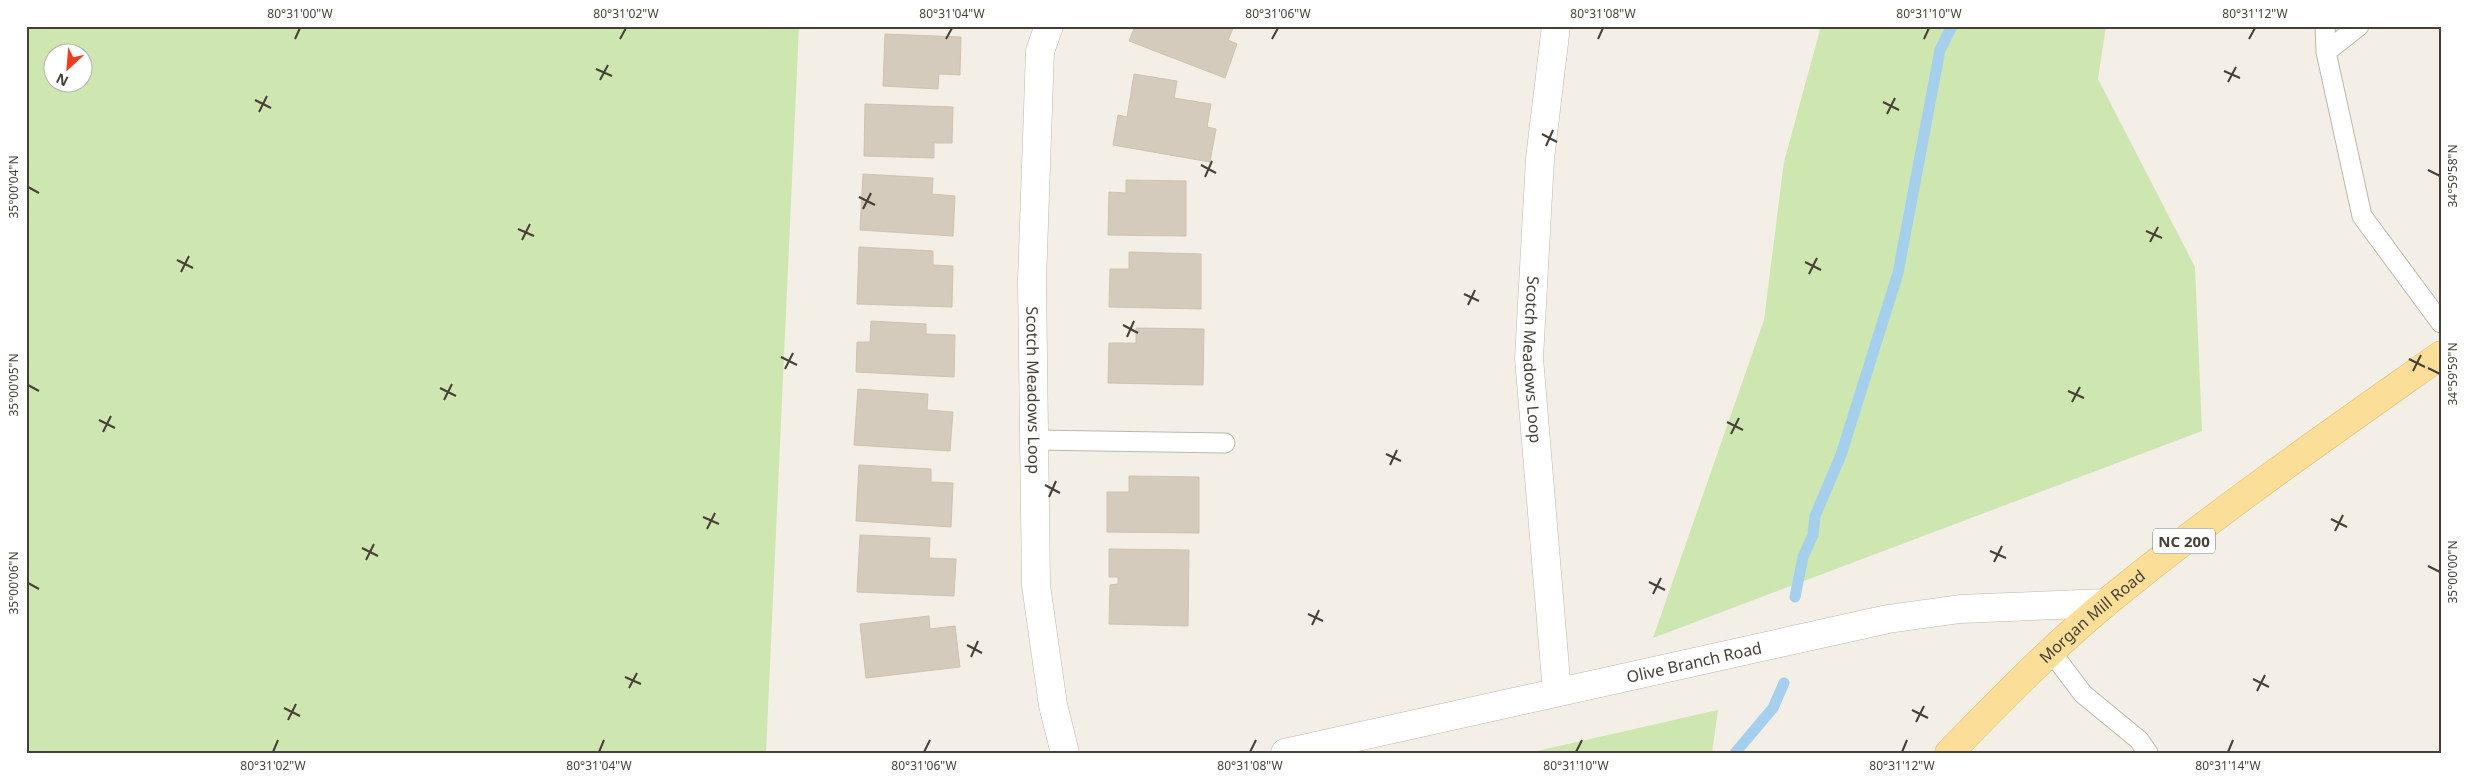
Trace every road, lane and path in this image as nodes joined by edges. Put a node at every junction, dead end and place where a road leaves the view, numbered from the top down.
1 (1049, 26) edge
2 (1556, 26) edge
3 (2325, 26) edge
4 (2359, 26) edge
5 (2326, 52) junction
6 (2441, 323) edge
7 (2441, 355) edge
8 (1034, 440) junction
9 (1225, 443) dead end
10 (2106, 603) junction
11 (2052, 653) junction
12 (1557, 692) junction
13 (1065, 753) edge
14 (1285, 753) edge
15 (1949, 753) edge
16 (2148, 753) edge

1 - 8 street, Scotch Meadows Loop
2 - 12 street, Scotch Meadows Loop
3 - 5 lane
4 - 5 lane
5 - 6 lane
7 - 10 main road, Morgan Mill Road / NC 200
8 - 9 lane
8 - 13 street, Scotch Meadows Loop
10 - 11 main road, Morgan Mill Road / NC 200
10 - 12 street, Olive Branch Road
11 - 15 main road, Morgan Mill Road / NC 200
11 - 16 lane
12 - 14 street, Olive Branch Road

